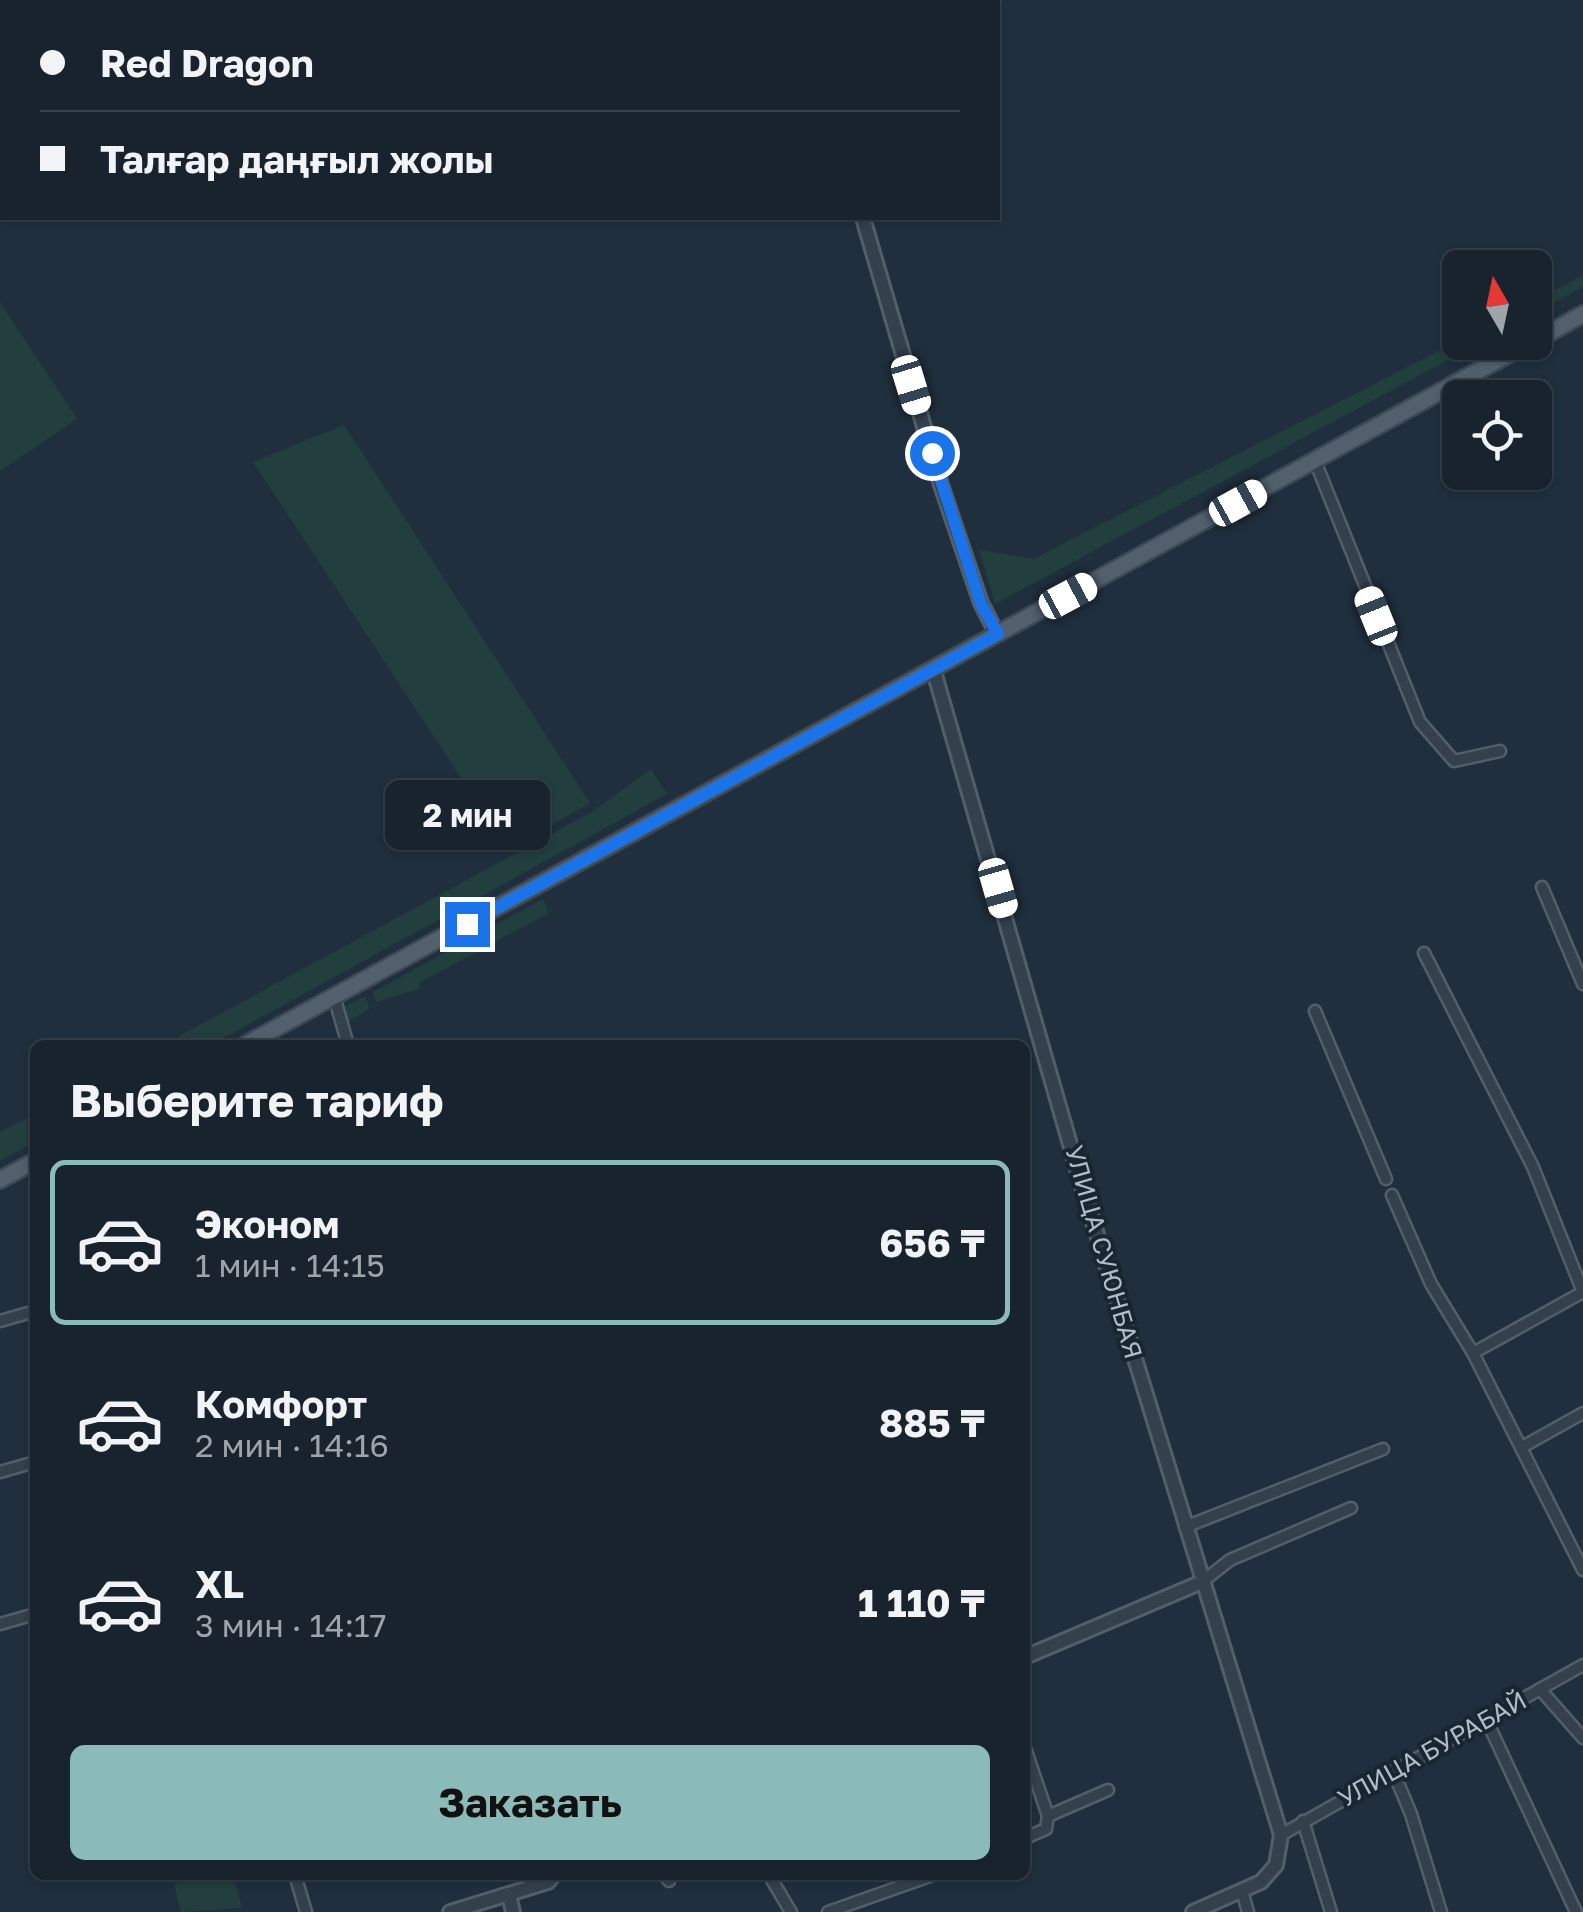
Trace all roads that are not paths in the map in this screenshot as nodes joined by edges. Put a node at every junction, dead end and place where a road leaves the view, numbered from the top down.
1 (864, 220) edge
2 (1583, 314) edge
3 (1552, 331) edge
4 (1500, 360) edge
5 (1315, 461) junction
6 (998, 634) junction
7 (934, 668) junction
8 (1500, 751) dead end
9 (1542, 887) dead end
10 (1424, 953) dead end
11 (1583, 984) edge
12 (334, 996) junction
13 (1315, 1012) dead end
14 (255, 1040) edge
15 (347, 1040) edge
16 (30, 1165) edge
17 (1386, 1179) dead end
18 (0, 1180) edge
19 (1392, 1195) dead end
20 (1583, 1292) edge
21 (30, 1312) edge
22 (0, 1321) edge
23 (1472, 1353) junction
24 (1583, 1414) edge
25 (1524, 1446) junction
26 (1384, 1449) dead end
27 (30, 1463) edge
28 (0, 1472) edge
29 (1351, 1508) dead end
30 (1185, 1526) junction
31 (1579, 1550) edge
32 (1583, 1570) edge
33 (1202, 1582) junction
34 (30, 1615) edge
35 (0, 1624) edge
36 (1030, 1656) edge
37 (1583, 1665) edge
38 (1540, 1689) junction
39 (1486, 1719) junction
40 (1583, 1738) edge
41 (1030, 1763) edge
42 (1392, 1771) junction
43 (1108, 1790) dead end
44 (1048, 1816) junction
45 (1303, 1821) junction
46 (1281, 1834) junction
47 (1030, 1836) edge
48 (296, 1880) edge
49 (550, 1880) edge
50 (773, 1880) edge
51 (901, 1881) edge
52 (1242, 1894) junction
53 (509, 1895) junction
54 (306, 1912) edge
55 (450, 1912) edge
56 (513, 1912) edge
57 (791, 1912) edge
58 (828, 1912) edge
59 (1193, 1912) edge
60 (1248, 1912) edge
61 (1331, 1912) edge
62 (1441, 1912) edge
63 (1576, 1912) edge

1 - 6 street
2 - 3 main road
4 - 5 main road
5 - 6 main road
5 - 8 street
6 - 7 main road
7 - 12 main road
7 - 30 street, УЛИЦА СУЮНБАЯ
9 - 11 street
10 - 20 street
12 - 14 main road
12 - 15 street
13 - 17 street
16 - 18 main road
19 - 23 street
20 - 23 street
21 - 22 street
23 - 25 street
24 - 25 street
25 - 31 street
26 - 30 street
27 - 28 street
29 - 33 street
30 - 33 street, УЛИЦА СУЮНБАЯ
31 - 32 street
33 - 36 street
33 - 46 street, УЛИЦА СУЮНБАЯ
34 - 35 street
37 - 38 street, УЛИЦА БУРАБАЙ
38 - 39 street, УЛИЦА БУРАБАЙ
38 - 40 street
39 - 42 street, УЛИЦА БУРАБАЙ
39 - 63 street
41 - 44 street
42 - 45 street, УЛИЦА БУРАБАЙ
42 - 62 street
43 - 44 street
44 - 47 street
45 - 46 street, УЛИЦА БУРАБАЙ
45 - 61 street
46 - 52 street
48 - 54 street
49 - 53 street
50 - 57 street
51 - 58 street
52 - 59 street
52 - 60 street
53 - 55 street
53 - 56 street

